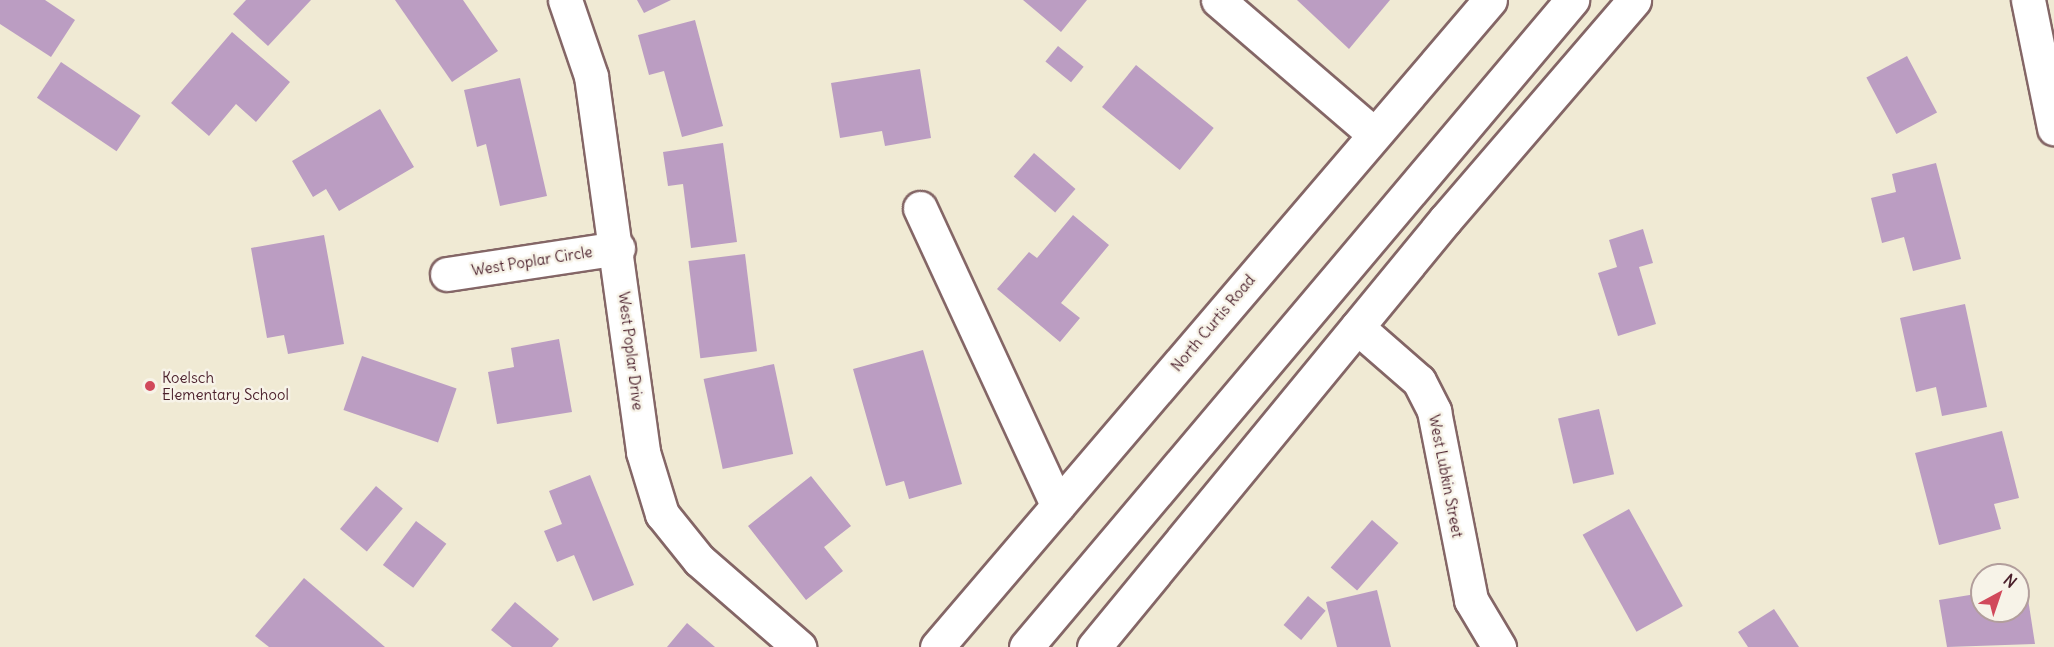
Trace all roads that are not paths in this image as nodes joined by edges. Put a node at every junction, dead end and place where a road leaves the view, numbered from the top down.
1 (565, 0) edge
2 (1218, 0) edge
3 (1490, 0) edge
4 (1572, 0) edge
5 (1634, 0) edge
6 (2028, 0) edge
7 (2054, 128) edge
8 (1374, 134) junction
9 (920, 208) dead end
10 (618, 248) junction
11 (447, 274) dead end
12 (1357, 327) junction
13 (1058, 506) junction
14 (799, 647) edge
15 (938, 647) edge
16 (1026, 647) edge
17 (1094, 647) edge
18 (1499, 647) edge

1 - 10 street, West Poplar Drive
2 - 8 street
3 - 8 street, North Curtis Road
4 - 16 street
5 - 12 street
6 - 7 street
8 - 13 street, North Curtis Road
9 - 13 street
10 - 11 street, West Poplar Circle
10 - 14 street, West Poplar Drive
12 - 17 street
12 - 18 street, West Lubkin Street
13 - 15 street, North Curtis Road

